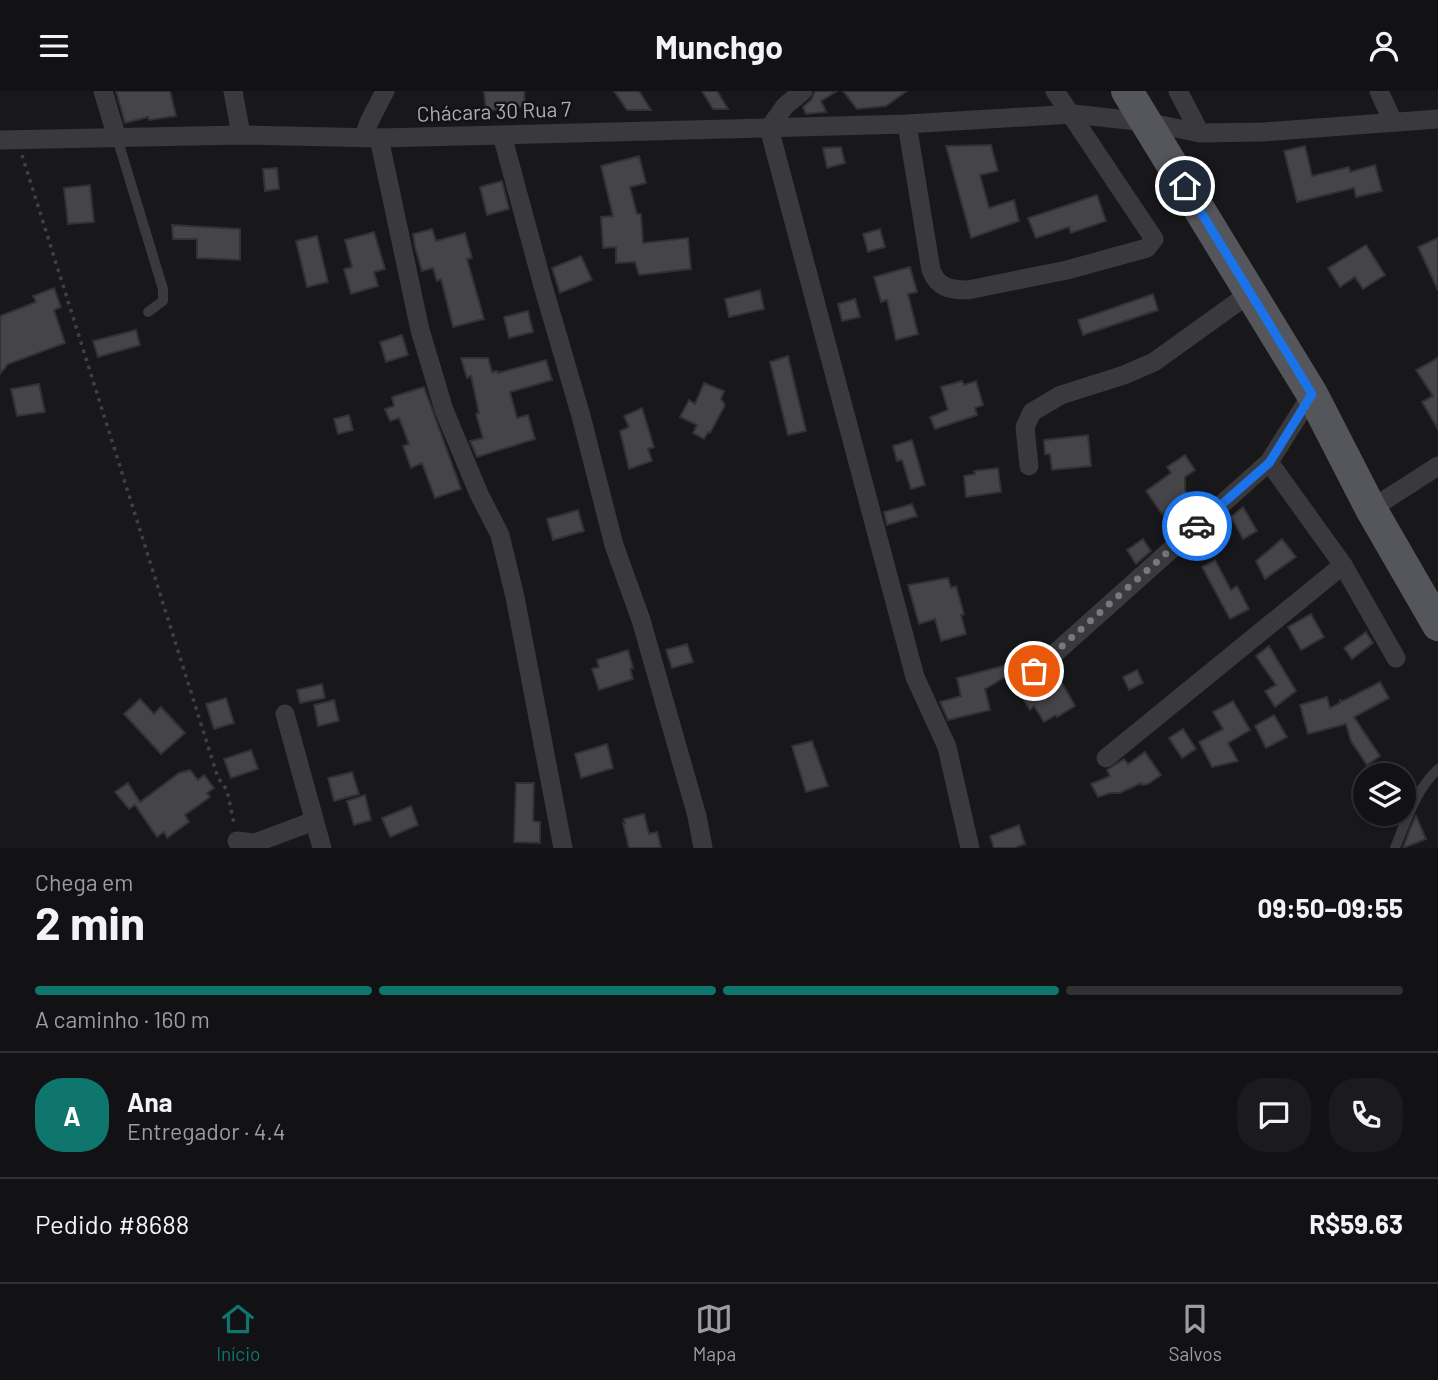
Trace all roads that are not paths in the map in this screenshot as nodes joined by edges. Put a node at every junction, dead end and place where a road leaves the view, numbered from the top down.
1 (103, 91) edge
2 (233, 91) edge
3 (385, 91) edge
4 (803, 91) edge
5 (1055, 91) edge
6 (1128, 91) edge
7 (1178, 91) edge
8 (1379, 91) edge
9 (1073, 114) junction
10 (1438, 119) edge
11 (1146, 122) junction
12 (1393, 122) junction
13 (907, 124) junction
14 (769, 128) junction
15 (1200, 134) junction
16 (241, 135) junction
17 (502, 135) junction
18 (117, 138) junction
19 (372, 138) junction
20 (9, 140) edge
21 (1250, 293) junction
22 (148, 312) dead end
23 (1312, 394) junction
24 (1269, 463) junction
25 (1029, 465) dead end
26 (1438, 465) edge
27 (1371, 509) junction
28 (1343, 565) junction
29 (1438, 625) edge
30 (1396, 659) dead end
31 (1034, 671) dead end
32 (285, 714) dead end
33 (1106, 758) dead end
34 (1438, 769) edge
35 (314, 821) junction
36 (237, 841) road end
37 (322, 848) edge
38 (562, 848) edge
39 (703, 848) edge
40 (970, 848) edge
41 (1395, 848) edge

1 - 18 street
2 - 16 street
3 - 19 street
4 - 14 street
5 - 9 street
6 - 11 main road
7 - 15 street
8 - 12 street
9 - 11 street, Chácara 30 Rua 7
9 - 13 street, Chácara 30 Rua 7
9 - 13 street
10 - 12 street, Chácara 30 Rua 7
11 - 15 street, Chácara 30 Rua 7
11 - 21 main road
12 - 15 street, Chácara 30 Rua 7
13 - 14 street, Chácara 30 Rua 7
14 - 17 street, Chácara 30 Rua 7
14 - 40 street
16 - 18 street, Chácara 30 Rua 7
16 - 19 street, Chácara 30 Rua 7
17 - 19 street, Chácara 30 Rua 7
17 - 39 street
18 - 20 street, Chácara 30 Rua 7
18 - 22 lane
19 - 38 street
21 - 23 main road
21 - 25 street
23 - 24 street
23 - 27 main road
24 - 28 street
24 - 31 street
26 - 27 street
27 - 29 main road
28 - 30 street
28 - 33 street
32 - 35 street
34 - 41 lane
35 - 36 street
35 - 37 street

